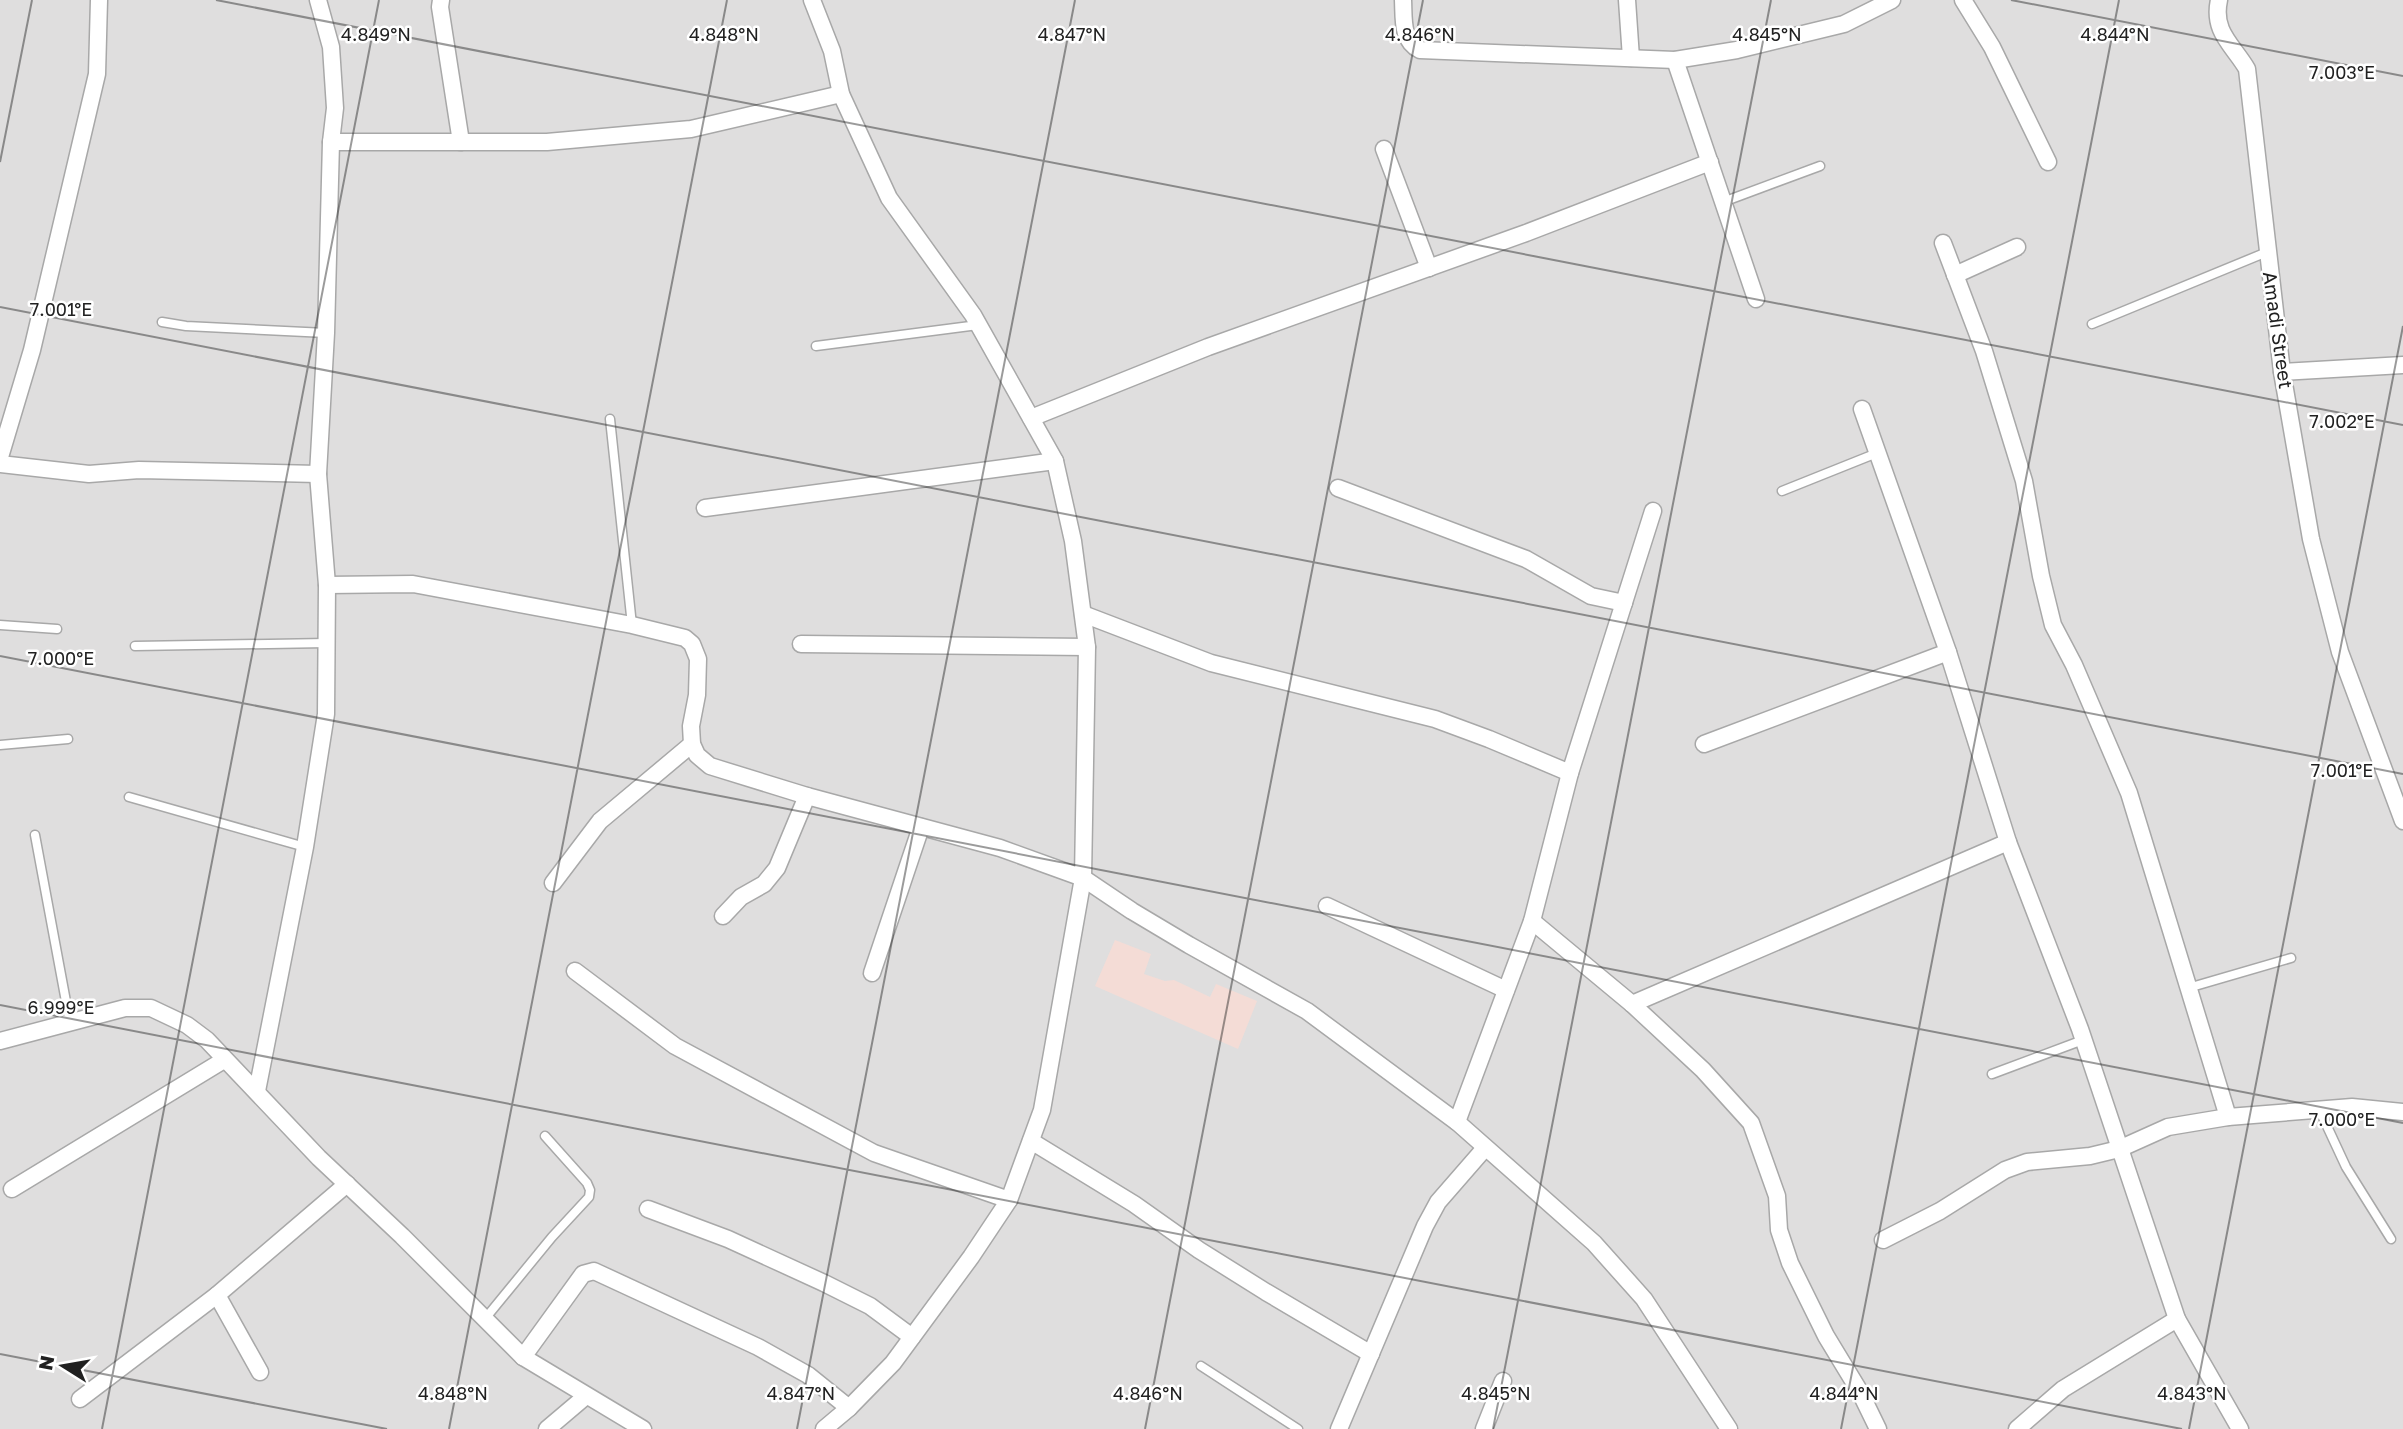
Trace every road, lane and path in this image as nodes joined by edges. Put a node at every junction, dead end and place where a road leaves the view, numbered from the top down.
1 (99, 0) edge
2 (318, 0) edge
3 (441, 0) edge
4 (812, 0) edge
5 (1403, 0) edge
6 (1628, 0) edge
7 (1892, 0) edge
8 (1963, 0) edge
9 (2219, 0) edge
10 (1631, 58) junction
11 (1675, 60) junction
12 (841, 94) junction
13 (331, 142) junction
14 (461, 142) junction
15 (1384, 149) dead end
16 (1710, 162) junction
17 (2048, 162) dead end
18 (1819, 166) dead end
19 (1723, 202) junction
20 (1943, 243) dead end
21 (2017, 247) dead end
22 (2267, 251) junction
23 (1429, 268) junction
24 (1955, 275) junction
25 (1756, 299) dead end
26 (162, 323) dead end
27 (2092, 324) dead end
28 (978, 325) junction
29 (326, 333) junction
30 (816, 346) dead end
31 (2403, 365) edge
32 (2282, 372) junction
33 (1862, 409) dead end
34 (1031, 418) junction
35 (610, 419) dead end
36 (1877, 453) junction
37 (0, 457) edge
38 (1055, 461) junction
39 (0, 464) edge
40 (318, 474) junction
41 (1339, 488) dead end
42 (1782, 491) dead end
43 (705, 508) dead end
44 (1653, 511) dead end
45 (327, 585) junction
46 (1624, 603) junction
47 (1083, 614) junction
48 (0, 625) edge
49 (632, 625) junction
50 (57, 629) dead end
51 (327, 643) junction
52 (801, 644) dead end
53 (135, 646) dead end
54 (1087, 647) junction
55 (1948, 652) junction
56 (68, 739) dead end
57 (692, 744) junction
58 (1704, 744) dead end
59 (0, 745) edge
60 (1570, 773) junction
61 (807, 796) junction
62 (129, 797) dead end
63 (2403, 821) edge
64 (921, 827) junction
65 (35, 835) dead end
66 (2008, 842) junction
67 (305, 847) junction
68 (1083, 877) junction
69 (553, 883) dead end
70 (1327, 906) dead end
71 (723, 916) dead end
72 (1532, 921) junction
73 (2291, 958) dead end
74 (575, 971) dead end
75 (872, 973) dead end
76 (2188, 988) junction
77 (1506, 990) junction
78 (1632, 1004) junction
79 (70, 1023) junction
80 (2083, 1040) junction
81 (0, 1041) edge
82 (224, 1060) junction
83 (1992, 1074) dead end
84 (257, 1091) junction
85 (2319, 1109) junction
86 (2403, 1112) edge
87 (2228, 1117) junction
88 (1457, 1122) junction
89 (545, 1136) dead end
90 (1031, 1141) junction
91 (1485, 1148) junction
92 (2119, 1149) junction
93 (347, 1184) junction
94 (12, 1189) dead end
95 (1009, 1200) junction
96 (648, 1209) dead end
97 (2391, 1239) dead end
98 (1883, 1240) dead end
99 (217, 1295) junction
100 (2177, 1319) junction
101 (484, 1320) junction
102 (912, 1337) junction
103 (1371, 1354) junction
104 (523, 1357) junction
105 (1201, 1366) dead end
106 (260, 1372) dead end
107 (1503, 1381) dead end
108 (586, 1396) junction
109 (80, 1399) dead end
110 (849, 1408) junction
111 (547, 1429) edge
112 (643, 1429) edge
113 (824, 1429) edge
114 (1298, 1429) edge
115 (1339, 1429) edge
116 (1484, 1429) edge
117 (1730, 1429) edge
118 (1878, 1429) edge
119 (2017, 1429) edge
120 (2240, 1429) edge

1 - 37 street
2 - 13 street
3 - 14 street
4 - 12 street
5 - 10 street
6 - 10 street
7 - 11 street
8 - 17 street
9 - 22 street, Amadi Street
10 - 11 street
11 - 16 street
12 - 14 street
12 - 28 street
13 - 14 street
13 - 29 street
15 - 23 street
16 - 19 street
16 - 23 street
18 - 19 lane
19 - 25 street
20 - 24 street
21 - 24 street
22 - 27 lane
22 - 32 street, Amadi Street
23 - 34 street
24 - 76 street
26 - 29 lane
28 - 30 lane
28 - 34 street
29 - 40 street
31 - 32 street
32 - 63 street, Amadi Street
33 - 36 street
34 - 38 street
35 - 49 lane
36 - 42 lane
36 - 55 street
38 - 43 street
38 - 47 street
39 - 40 street
40 - 45 street
41 - 46 street
44 - 46 street
45 - 49 street
45 - 51 street
46 - 60 street
47 - 54 street
47 - 60 street
48 - 50 lane
49 - 57 street
51 - 53 lane
51 - 67 street
52 - 54 street
54 - 68 street
55 - 58 street
55 - 66 street
56 - 59 lane
57 - 61 street
57 - 69 street
60 - 72 street
61 - 64 street
61 - 71 street
62 - 67 lane
64 - 68 street
64 - 75 street
65 - 79 lane
66 - 78 street
66 - 80 street
67 - 84 street
68 - 88 street
68 - 90 street
70 - 77 street
72 - 77 street
72 - 78 street
73 - 76 lane
74 - 95 street
76 - 87 street
77 - 88 street
78 - 118 street
79 - 81 street
79 - 82 street
80 - 83 lane
80 - 92 street
82 - 84 street
82 - 94 street
84 - 93 street
85 - 86 street
85 - 87 street
85 - 97 lane
87 - 92 street
88 - 91 street
89 - 101 lane
90 - 95 street
90 - 103 street
91 - 103 street
91 - 117 street
92 - 98 street
92 - 100 street
93 - 99 street
93 - 101 street
95 - 102 street
96 - 102 street
99 - 106 street
99 - 109 street
100 - 119 street
100 - 120 street
101 - 104 street
102 - 110 street
103 - 115 street
104 - 108 street
104 - 110 street
105 - 114 lane
107 - 116 street
108 - 111 street
108 - 112 street
110 - 113 street

